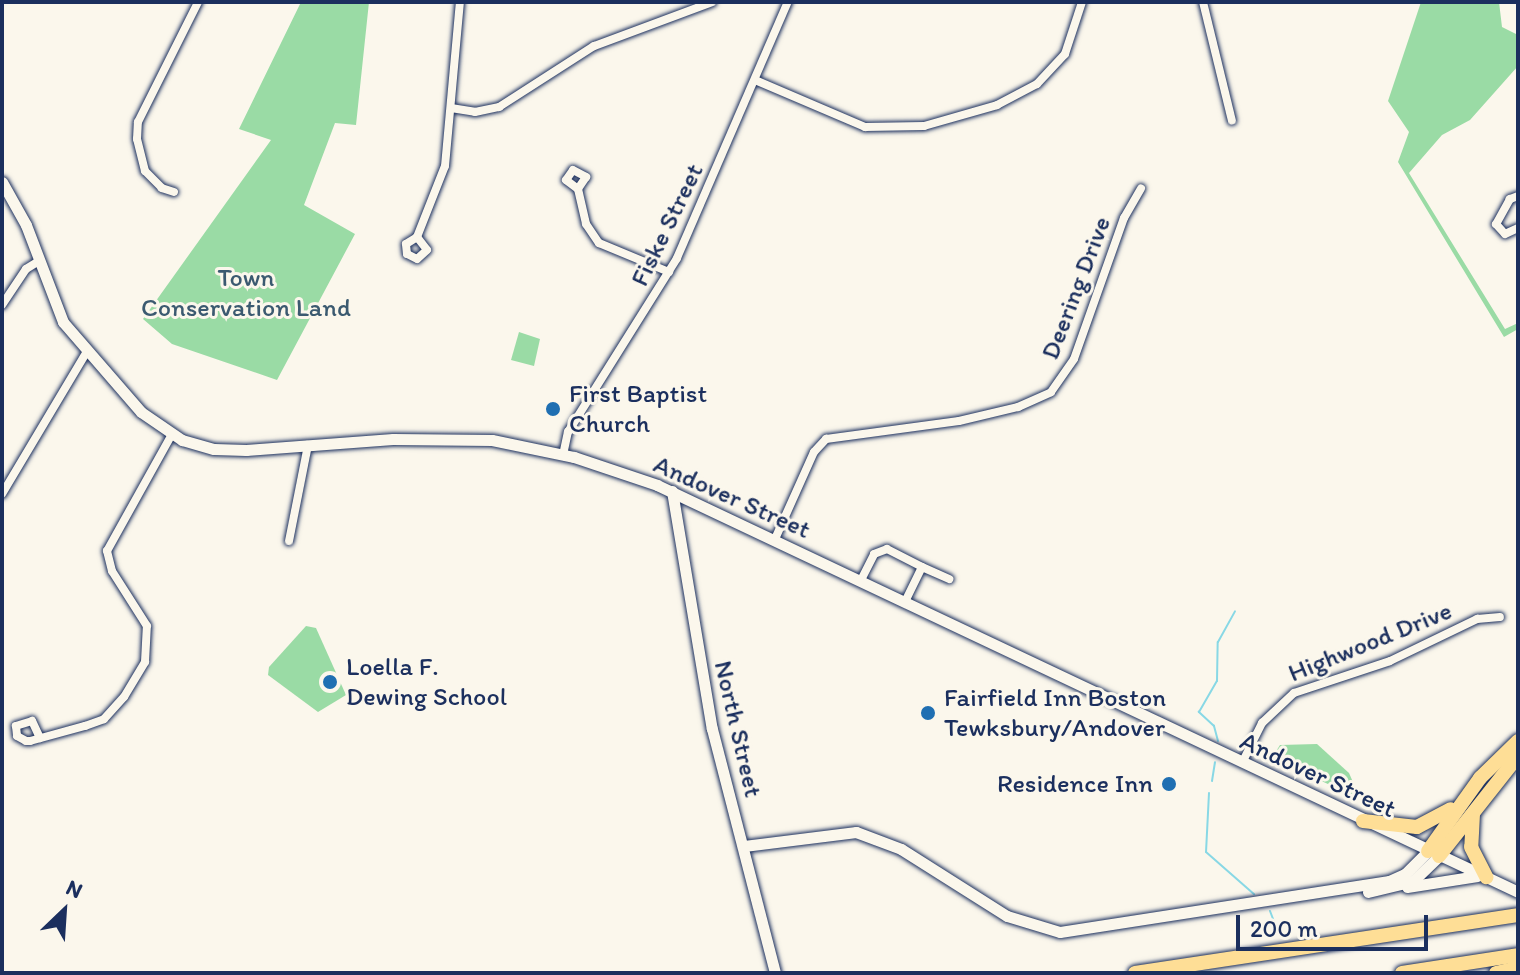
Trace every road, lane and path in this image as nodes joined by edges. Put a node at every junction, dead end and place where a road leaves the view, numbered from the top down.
1 (198, 2) edge
2 (460, 2) edge
3 (712, 2) edge
4 (788, 2) edge
5 (1082, 2) edge
6 (1203, 2) edge
7 (755, 80) junction
8 (451, 108) junction
9 (1232, 121) dead end
10 (2, 182) edge
11 (578, 189) dead end
12 (1141, 189) dead end
13 (174, 192) dead end
14 (1518, 196) edge
15 (1518, 228) edge
16 (417, 237) dead end
17 (39, 261) junction
18 (669, 272) junction
19 (2, 305) edge
20 (86, 353) junction
21 (172, 434) junction
22 (308, 445) junction
23 (563, 455) junction
24 (672, 491) junction
25 (2, 494) edge
26 (775, 539) junction
27 (289, 541) dead end
28 (922, 567) junction
29 (949, 579) dead end
30 (860, 582) junction
31 (905, 602) junction
32 (1500, 617) dead end
33 (40, 738) dead end
34 (1518, 741) edge
35 (1518, 756) edge
36 (1242, 763) junction
37 (1461, 802) junction
38 (1476, 806) junction
39 (1363, 821) junction
40 (744, 846) junction
41 (1434, 853) junction
42 (1486, 877) junction
43 (1399, 888) junction
44 (1518, 892) edge
45 (1275, 901) junction
46 (1518, 915) edge
47 (1518, 955) edge
48 (1518, 968) edge
49 (775, 973) edge
50 (1135, 973) edge
51 (1402, 973) edge
52 (1496, 973) edge

1 - 13 street
2 - 8 street
3 - 8 street
4 - 7 street, Fiske Street
5 - 7 street
6 - 9 street
7 - 18 street, Fiske Street
8 - 16 street
10 - 17 main road, Andover Street
11 - 18 street
12 - 26 street, Deering Drive
14 - 15 street
17 - 19 street
17 - 20 main road, Andover Street
18 - 23 street, Fiske Street
20 - 21 main road, Andover Street
20 - 25 street
21 - 22 main road, Andover Street
21 - 33 street
22 - 23 main road, Andover Street
22 - 27 street
23 - 24 main road, Andover Street
24 - 26 main road, Andover Street
24 - 40 main road, North Street
26 - 30 main road, Andover Street
28 - 29 street
28 - 30 street
28 - 31 street
30 - 31 main road, Andover Street
31 - 36 main road, Andover Street
32 - 36 street, Highwood Drive
34 - 37 highway
35 - 38 highway
36 - 39 main road, Andover Street
37 - 39 highway
37 - 41 highway
38 - 41 highway
38 - 42 highway
39 - 41 main road, Andover Street
40 - 45 main road
40 - 49 main road, North Street
41 - 42 main road, Andover Street
41 - 43 main road
41 - 45 main road
42 - 43 main road
42 - 44 main road, Andover Street
43 - 45 main road
46 - 50 highway
47 - 51 highway
48 - 52 highway

